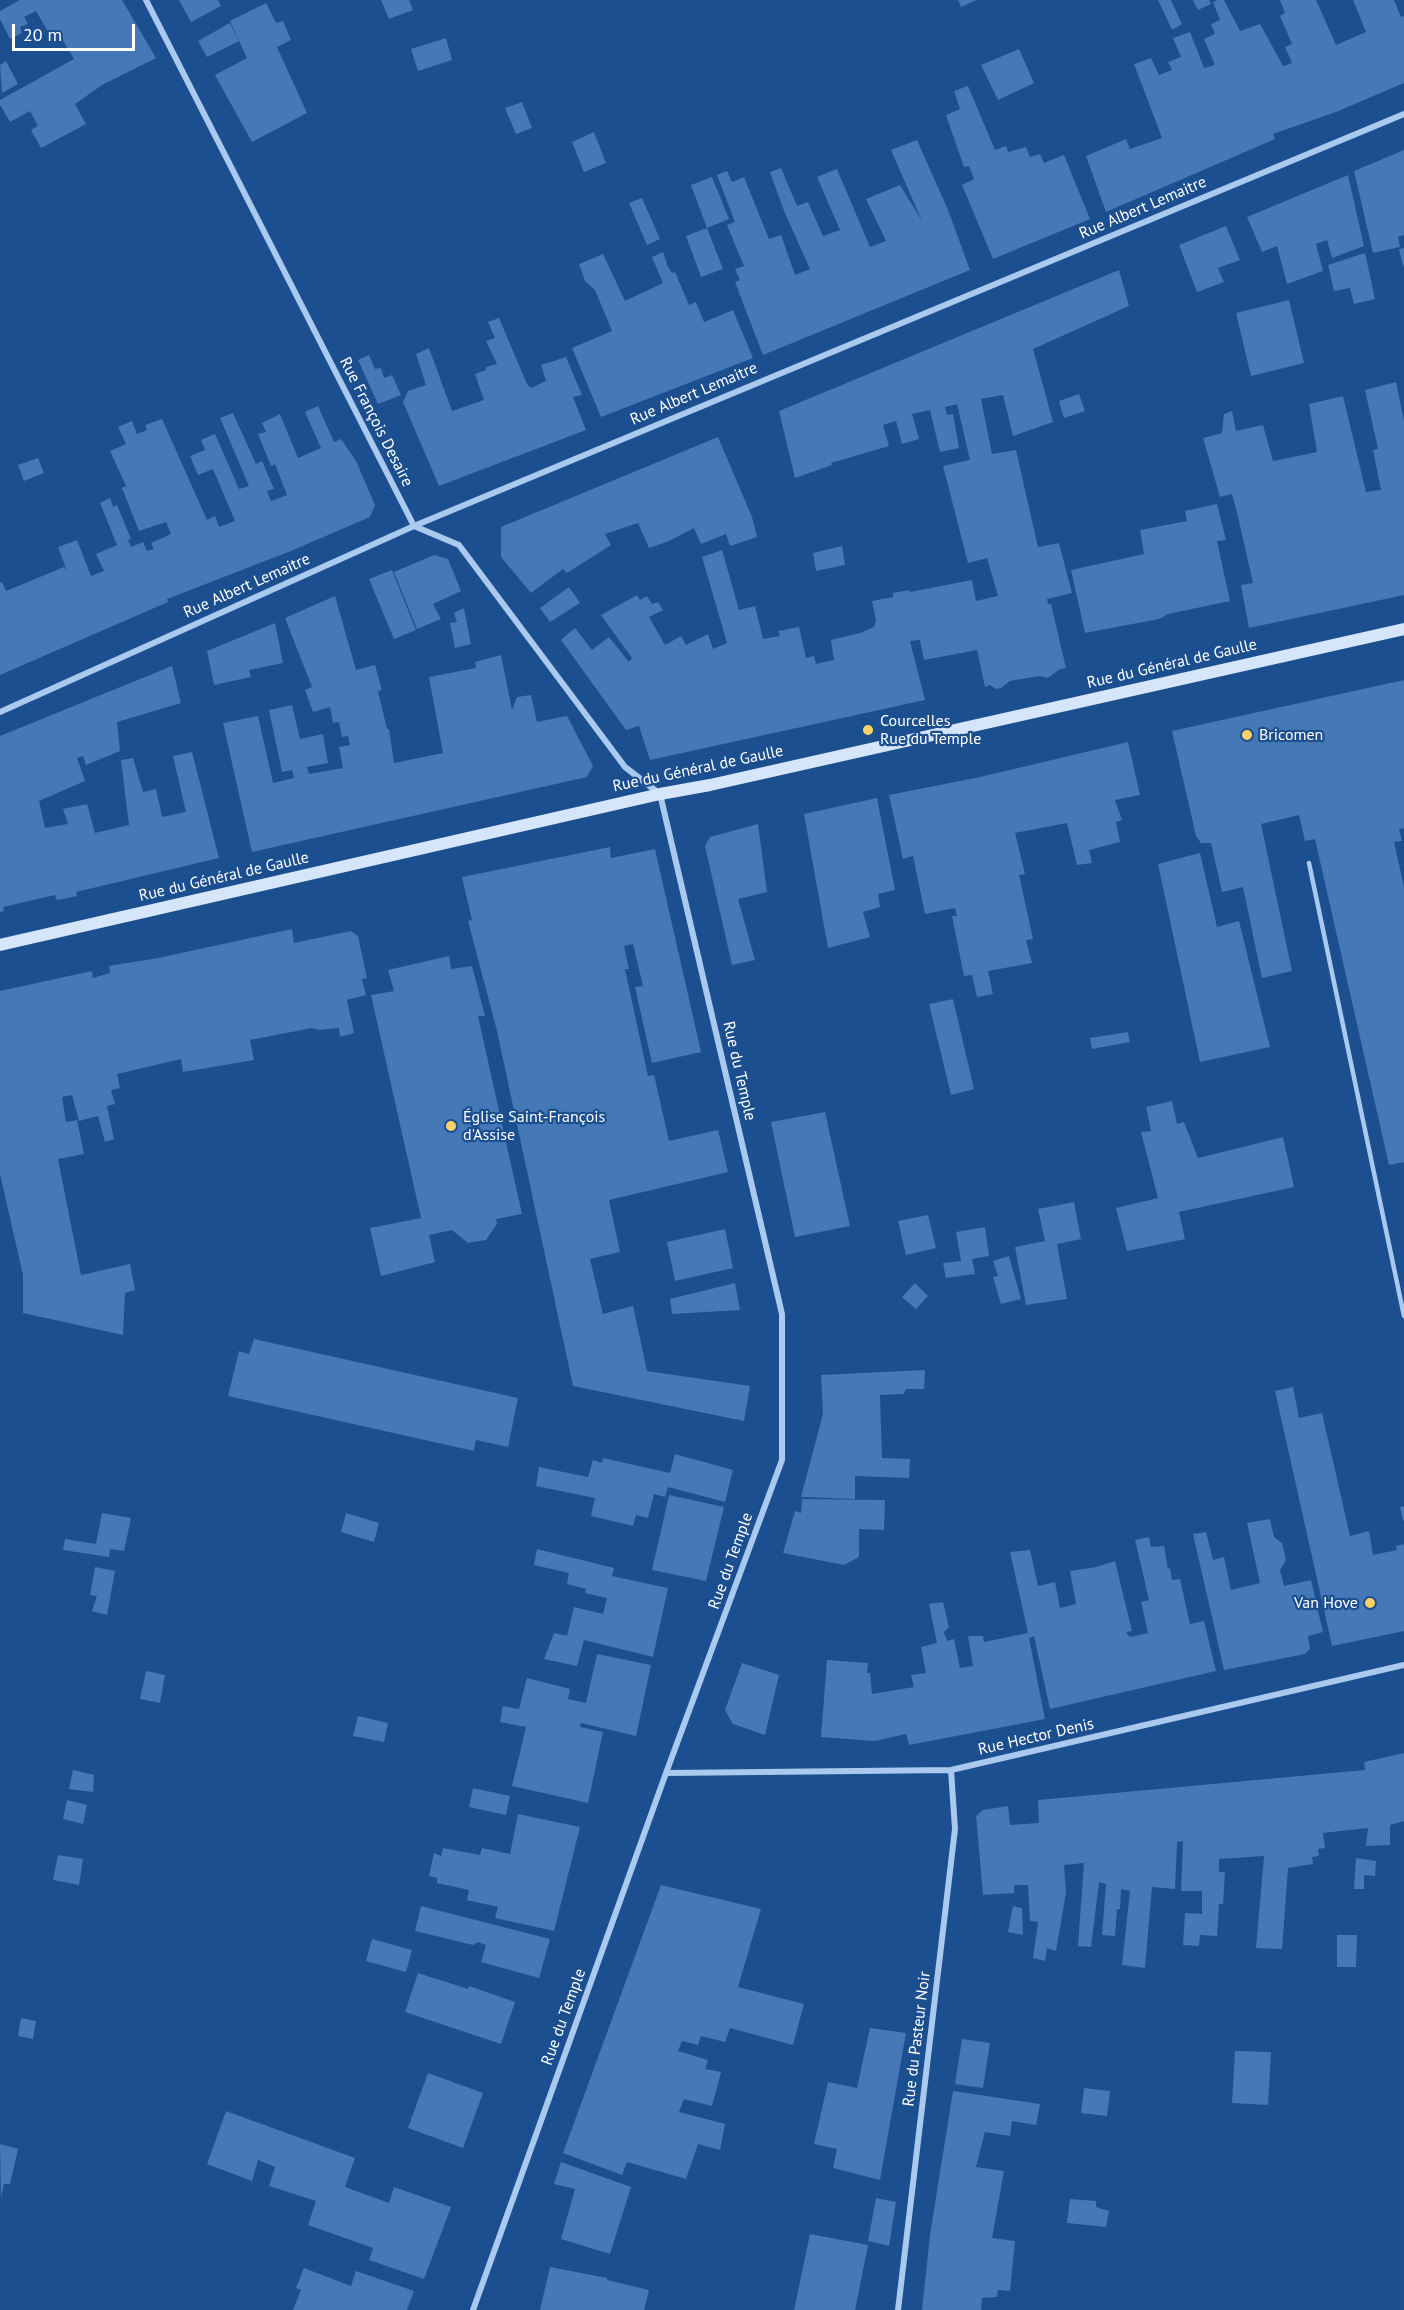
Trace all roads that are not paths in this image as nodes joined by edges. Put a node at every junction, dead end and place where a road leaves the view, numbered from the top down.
1 (147, 0) edge
2 (1404, 114) edge
3 (414, 526) junction
4 (1404, 629) edge
5 (0, 712) edge
6 (660, 794) junction
7 (1309, 863) dead end
8 (0, 945) edge
9 (1404, 1316) edge
10 (1404, 1665) edge
11 (951, 1770) junction
12 (666, 1773) junction
13 (473, 2310) edge
14 (898, 2310) edge

1 - 3 street, Rue François Desaire
2 - 3 street, Rue Albert Lemaitre
3 - 5 street, Rue Albert Lemaitre
3 - 6 street
4 - 6 main road, Rue du Général de Gaulle
6 - 8 main road, Rue du Général de Gaulle
6 - 12 street, Rue du Temple
7 - 9 lane
10 - 11 street, Rue Hector Denis
11 - 12 street, Rue Hector Denis
11 - 14 street, Rue du Pasteur Noir
12 - 13 street, Rue du Temple

